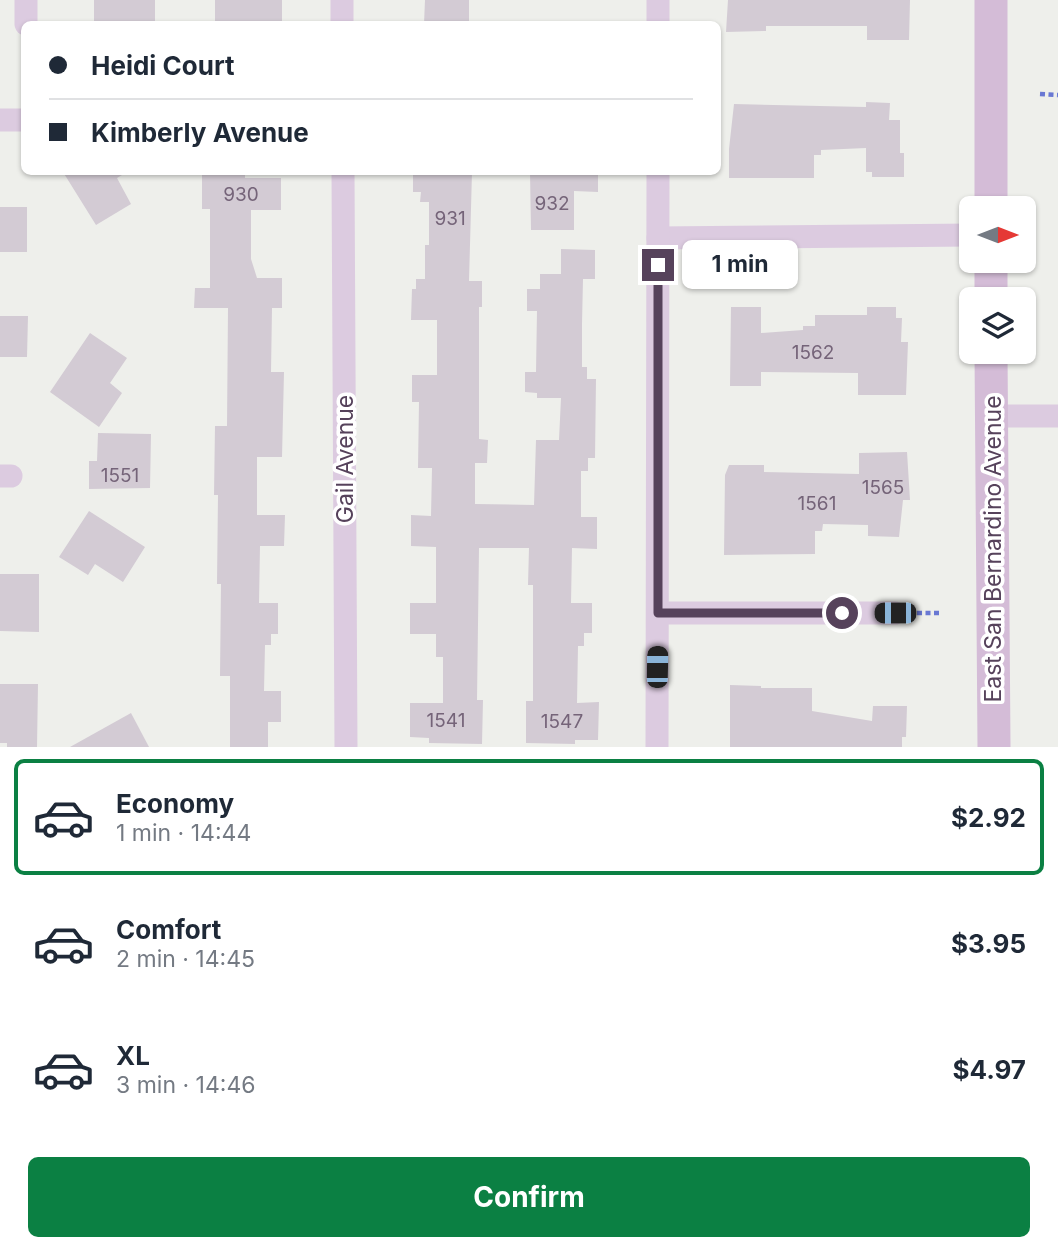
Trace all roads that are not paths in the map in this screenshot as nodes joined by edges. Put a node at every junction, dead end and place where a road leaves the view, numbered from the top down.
1 (26, 0) edge
2 (342, 0) edge
3 (658, 0) edge
4 (991, 0) edge
5 (26, 21) edge
6 (342, 21) edge
7 (658, 21) edge
8 (0, 120) edge
9 (21, 120) edge
10 (343, 175) edge
11 (658, 175) edge
12 (990, 196) edge
13 (959, 235) edge
14 (658, 238) junction
15 (991, 364) edge
16 (992, 416) junction
17 (1058, 416) edge
18 (658, 613) junction
19 (895, 613) dead end
20 (346, 747) edge
21 (657, 747) edge
22 (994, 747) edge

1 - 5 street
2 - 6 street
3 - 7 street
4 - 12 street
8 - 9 street
10 - 20 street, Gail Avenue
11 - 14 street
13 - 14 street
14 - 18 street
15 - 16 street, East San Bernardino Avenue
16 - 17 street
16 - 22 street, East San Bernardino Avenue
18 - 19 street
18 - 21 street

